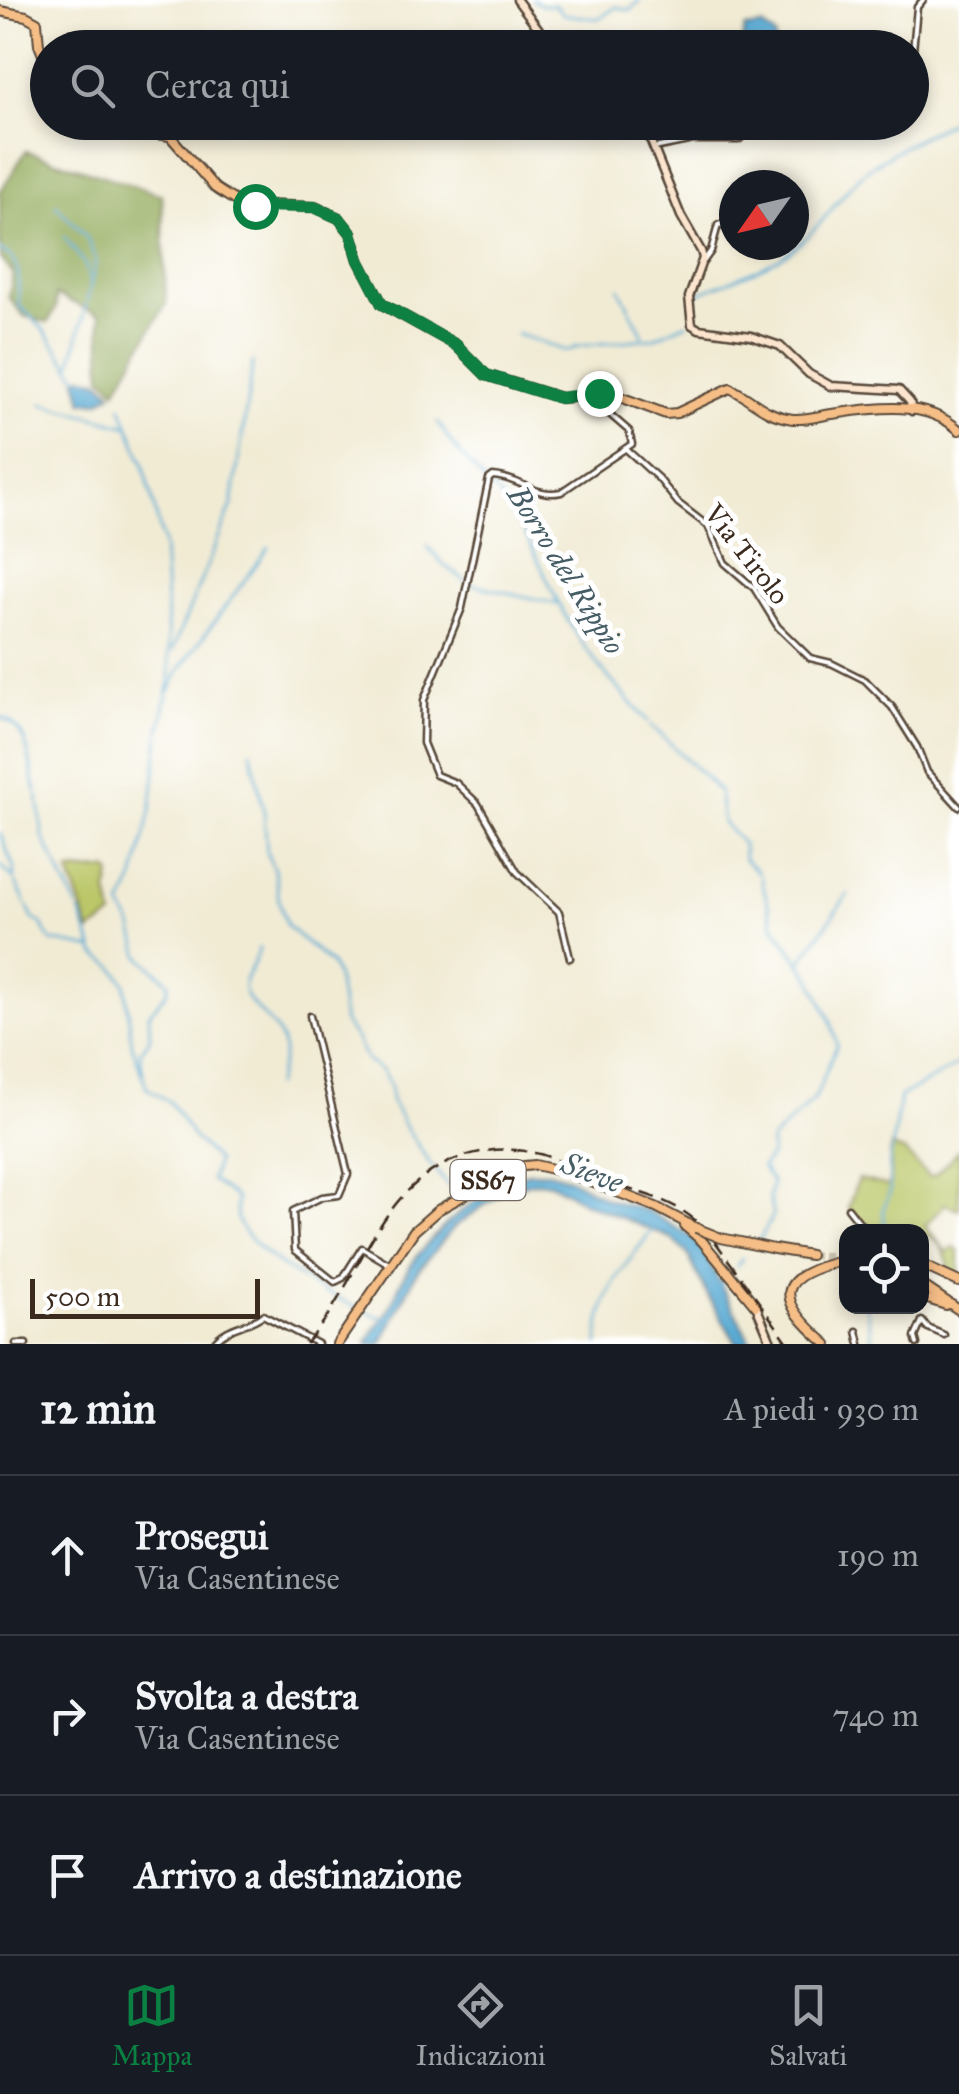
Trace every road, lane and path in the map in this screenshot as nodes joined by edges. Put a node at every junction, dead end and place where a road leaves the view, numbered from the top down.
1 (517, 0) edge
2 (923, 0) edge
3 (0, 11) edge
4 (38, 30) edge
5 (540, 30) edge
6 (915, 30) edge
7 (174, 140) edge
8 (649, 140) edge
9 (692, 140) edge
10 (692, 140) edge
11 (739, 140) edge
12 (654, 148) junction
13 (719, 226) edge
14 (701, 265) junction
15 (582, 395) junction
16 (912, 411) junction
17 (959, 430) edge
18 (626, 448) junction
19 (959, 807) edge
20 (570, 958) dead end
21 (310, 1016) dead end
22 (656, 1207) junction
23 (848, 1208) dead end
24 (861, 1224) edge
25 (810, 1255) tunnel mouth
26 (839, 1262) edge
27 (390, 1264) junction
28 (929, 1268) edge
29 (959, 1282) edge
30 (929, 1290) edge
31 (929, 1299) edge
32 (756, 1306) joint
33 (959, 1310) edge
34 (857, 1332) dead end
35 (944, 1335) dead end
36 (16, 1344) edge
37 (26, 1344) edge
38 (214, 1344) edge
39 (318, 1344) edge
40 (338, 1344) edge
41 (772, 1344) edge
42 (827, 1344) edge
43 (860, 1344) edge
44 (916, 1344) edge

1 - 5 main road
2 - 6 street
3 - 4 main road
7 - 15 main road
8 - 12 main road
9 - 11 street
10 - 12 street
12 - 14 main road
13 - 14 street
14 - 16 main road
15 - 16 main road
15 - 18 street
16 - 17 main road
18 - 19 street, Via Tirolo
18 - 20 street
21 - 27 street
22 - 25 main road, SS67, bridge
22 - 27 main road, SS67
22 - 32 main road
23 - 24 street
26 - 42 main road
27 - 40 main road, SS67
28 - 29 main road
30 - 33 main road
31 - 33 main road
32 - 41 main road
34 - 43 street
35 - 44 street
36 - 37 street
38 - 39 street

